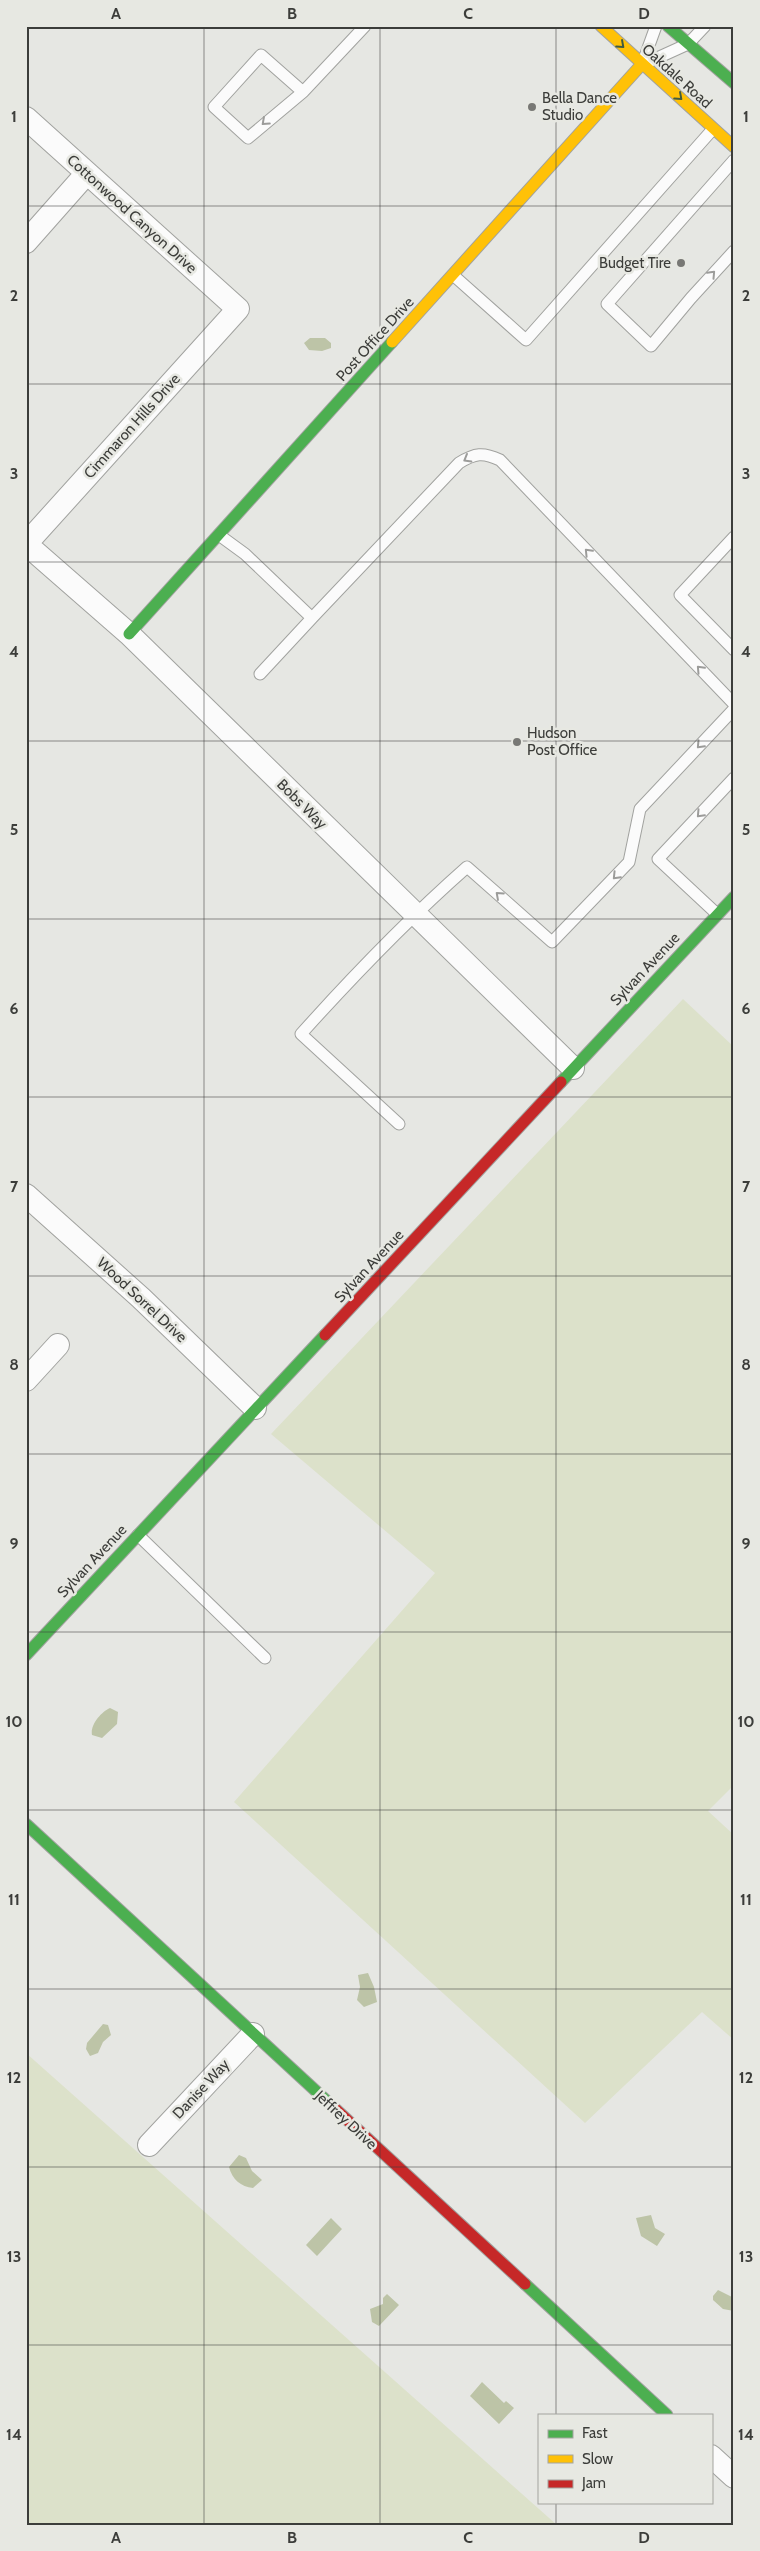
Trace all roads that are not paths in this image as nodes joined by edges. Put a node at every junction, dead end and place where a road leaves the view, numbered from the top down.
1 (365, 26) edge
2 (600, 26) edge
3 (656, 26) edge
4 (668, 26) edge
5 (705, 26) edge
6 (688, 44) junction
7 (642, 64) junction
8 (734, 82) edge
9 (303, 92) junction
10 (26, 118) edge
11 (713, 129) junction
12 (734, 148) edge
13 (734, 160) edge
14 (88, 174) junction
15 (26, 242) edge
16 (734, 251) edge
17 (453, 275) junction
18 (238, 309) joint
19 (219, 535) junction
20 (734, 537) edge
21 (26, 544) edge
22 (312, 618) junction
23 (129, 634) junction
24 (734, 650) edge
25 (260, 674) dead end
26 (734, 704) edge
27 (734, 709) edge
28 (734, 778) edge
29 (734, 897) edge
30 (414, 914) junction
31 (718, 914) junction
32 (573, 1068) junction
33 (399, 1124) dead end
34 (26, 1195) edge
35 (58, 1346) dead end
36 (26, 1380) edge
37 (255, 1408) junction
38 (138, 1535) junction
39 (26, 1655) edge
40 (265, 1658) dead end
41 (26, 1824) edge
42 (253, 2034) junction
43 (149, 2145) dead end
44 (665, 2414) edge
45 (712, 2457) edge
46 (734, 2477) edge

1 - 9 lane
2 -> 7 street, Oakdale Road
3 - 7 lane
4 - 6 street, Oakdale Road
5 - 6 lane
6 - 7 lane
6 - 8 street, Oakdale Road
7 -> 11 street, Oakdale Road
7 - 17 street, Post Office Drive
9 -> 9 lane
10 - 14 street, Cottonwood Canyon Drive
11 - 12 street, Oakdale Road
11 - 17 lane
13 -> 16 lane
14 - 15 street
14 - 18 street, Cottonwood Canyon Drive
17 - 19 street, Post Office Drive
18 - 21 street, Cimmaron Hills Drive
19 - 22 lane
19 - 23 street, Post Office Drive
20 - 24 lane
21 - 23 street, Bobs Way
22 - 25 lane
26 -> 22 lane
23 - 30 street, Bobs Way
27 -> 30 lane
28 -> 31 lane
29 - 31 street, Sylvan Avenue
30 - 32 street, Bobs Way
30 - 33 lane
31 - 32 street, Sylvan Avenue
32 - 37 street, Sylvan Avenue
34 - 37 street, Wood Sorrel Drive
35 - 36 street
37 - 38 street, Sylvan Avenue
38 - 39 street, Sylvan Avenue
38 - 40 lane
41 - 42 street, Jeffrey Drive
42 - 43 street, Danise Way
42 - 44 street, Jeffrey Drive
45 - 46 street

